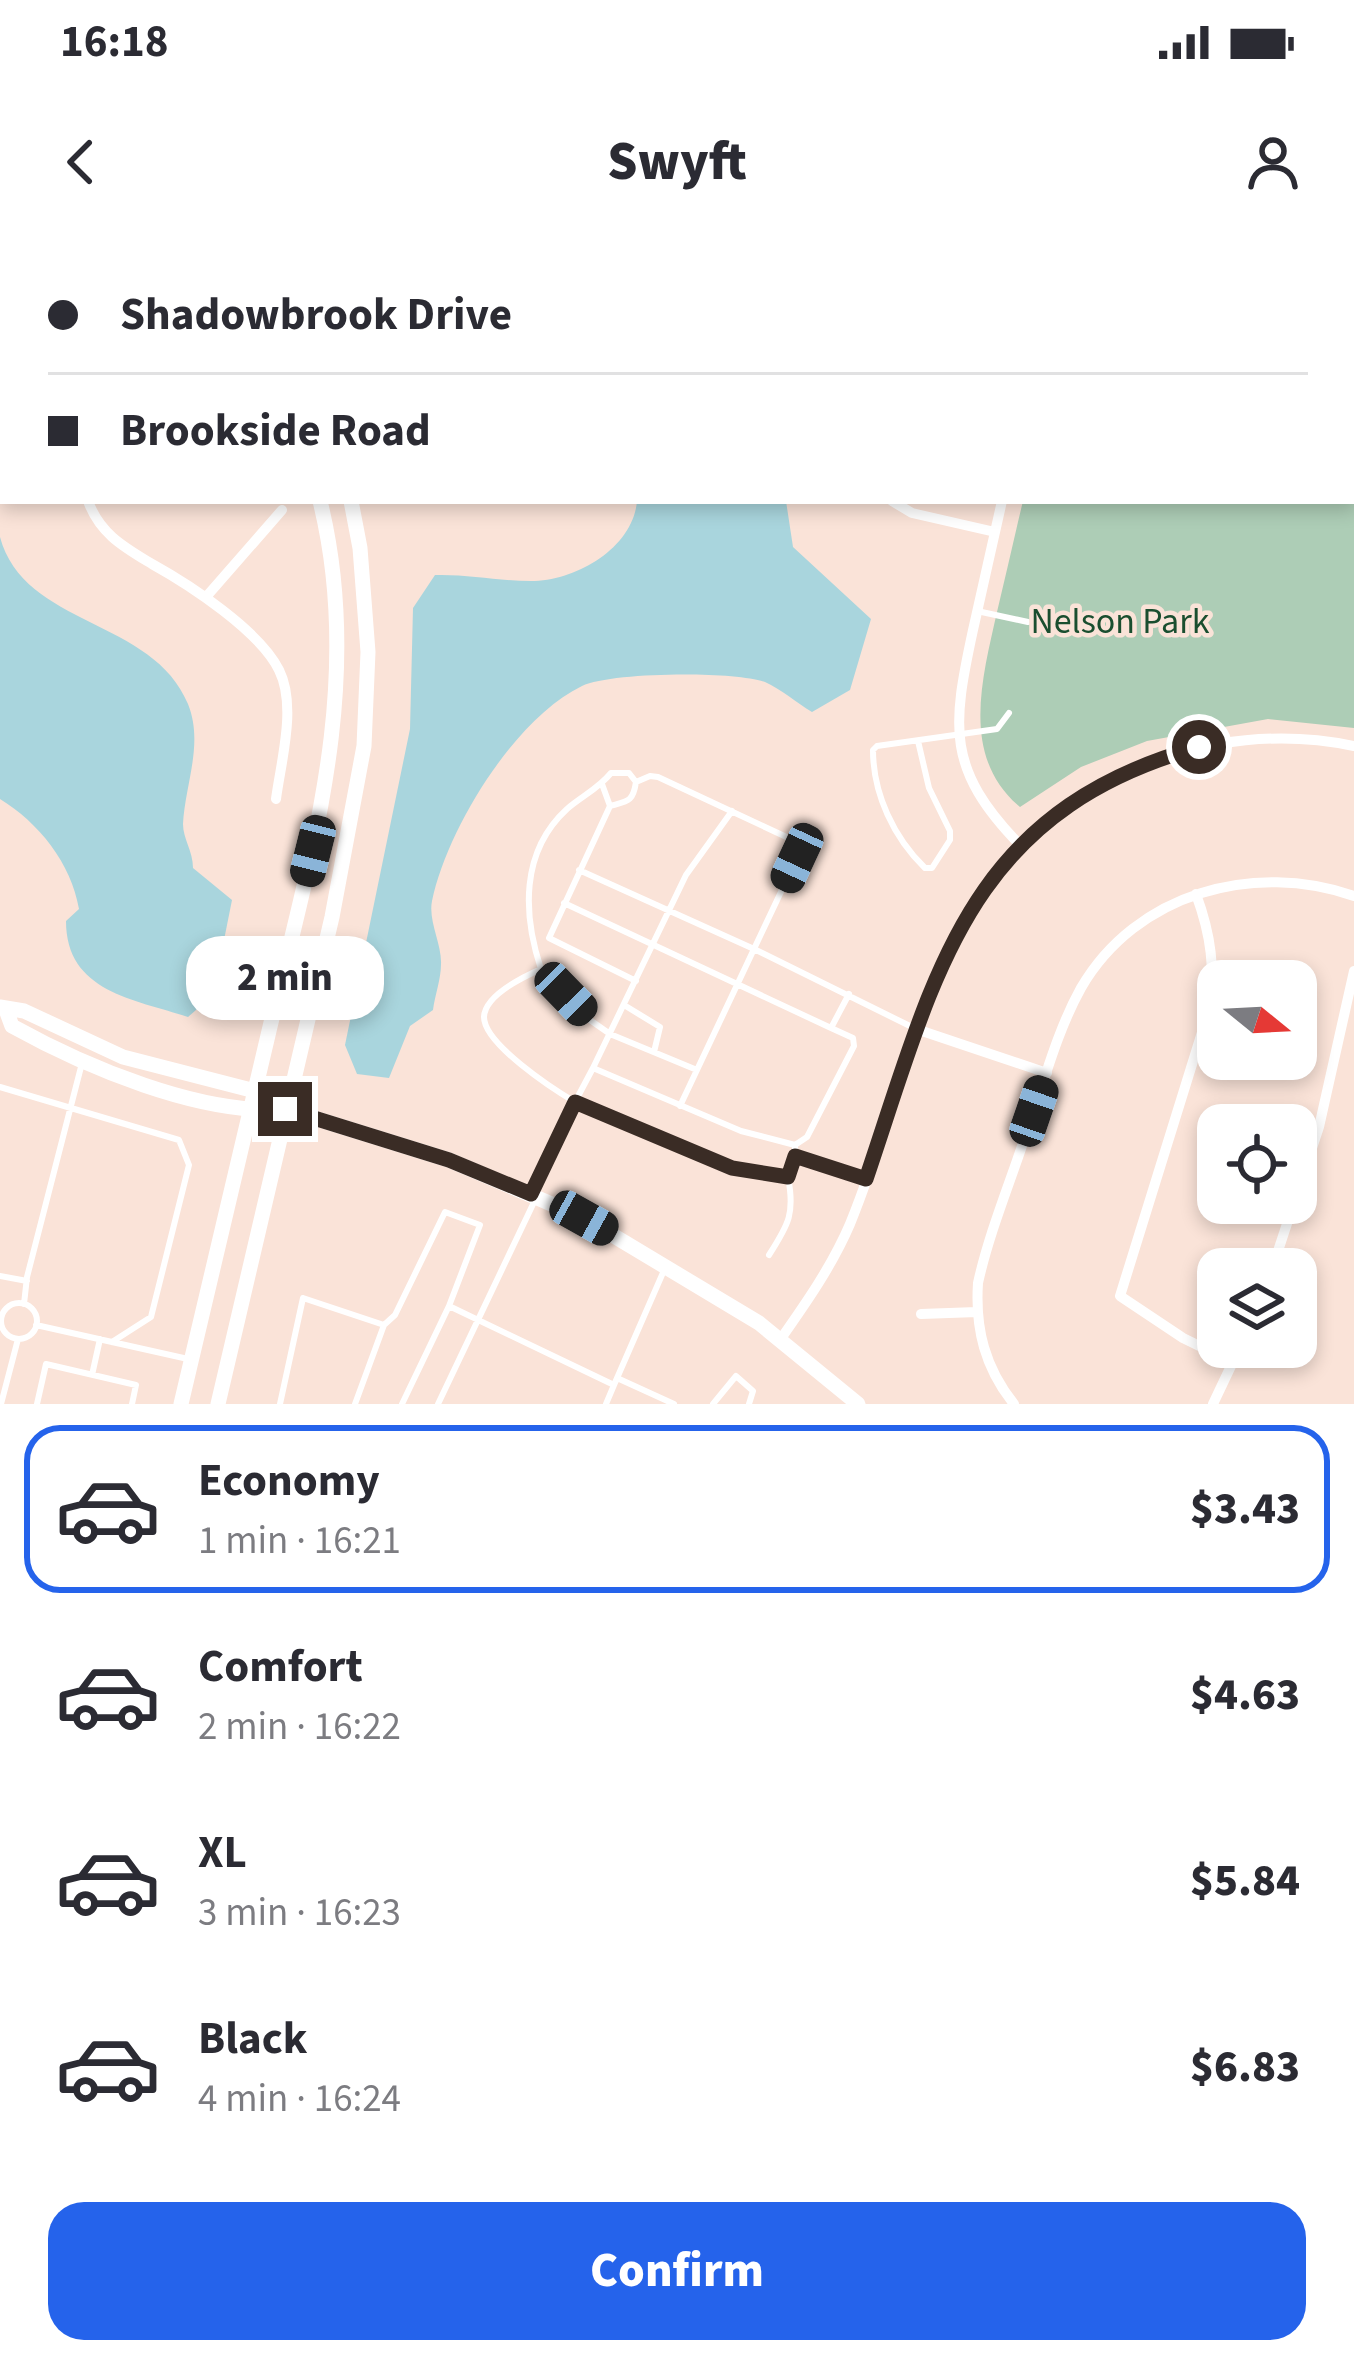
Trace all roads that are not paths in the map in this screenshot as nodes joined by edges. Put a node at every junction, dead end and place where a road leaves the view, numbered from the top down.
1 (90, 504) edge
2 (321, 504) edge
3 (352, 504) edge
4 (897, 504) edge
5 (1001, 504) edge
6 (282, 510) dead end
7 (995, 532) junction
8 (206, 596) junction
9 (977, 611) junction
10 (1028, 622) dead end
11 (1009, 713) dead end
12 (958, 734) junction
13 (918, 741) junction
14 (1354, 746) edge
15 (636, 782) junction
16 (602, 784) junction
17 (276, 799) dead end
18 (610, 806) junction
19 (732, 811) junction
20 (1020, 845) junction
21 (579, 870) junction
22 (1196, 894) junction
23 (1354, 896) edge
24 (564, 903) junction
25 (669, 911) junction
26 (549, 938) junction
27 (653, 944) junction
28 (754, 949) junction
29 (535, 951) junction
30 (542, 970) junction
31 (1354, 971) edge
32 (635, 981) junction
33 (737, 983) junction
34 (849, 994) junction
35 (624, 1005) junction
36 (3, 1009) edge
37 (831, 1028) junction
38 (916, 1028) junction
39 (610, 1034) junction
40 (654, 1053) junction
41 (82, 1064) junction
42 (592, 1068) junction
43 (697, 1070) junction
44 (1047, 1073) junction
45 (0, 1087) edge
46 (255, 1091) junction
47 (575, 1102) junction
48 (680, 1106) junction
49 (285, 1109) junction
50 (69, 1110) junction
51 (251, 1112) junction
52 (795, 1145) junction
53 (795, 1156) junction
54 (788, 1177) junction
55 (866, 1179) junction
56 (534, 1196) junction
57 (1279, 1248) edge
58 (769, 1255) dead end
59 (667, 1264) junction
60 (0, 1276) edge
61 (27, 1281) junction
62 (24, 1304) junction
63 (449, 1306) junction
64 (977, 1312) junction
65 (921, 1314) dead end
66 (478, 1321) junction
67 (36, 1324) junction
68 (384, 1325) junction
69 (18, 1339) junction
70 (100, 1339) junction
71 (780, 1340) junction
72 (112, 1342) junction
73 (1197, 1345) edge
74 (192, 1360) junction
75 (1232, 1368) edge
76 (92, 1375) junction
77 (616, 1382) junction
78 (1, 1404) edge
79 (37, 1404) edge
80 (132, 1404) edge
81 (181, 1404) edge
82 (218, 1404) edge
83 (280, 1404) edge
84 (355, 1404) edge
85 (402, 1404) edge
86 (438, 1404) edge
87 (605, 1404) edge
88 (674, 1404) edge
89 (712, 1404) edge
90 (749, 1404) edge
91 (858, 1404) edge
92 (1014, 1404) edge
93 (1214, 1404) edge

1 - 8 street
2 - 46 main road
3 - 49 main road
4 - 7 street
5 - 7 street
6 - 8 street
7 - 9 street
8 - 17 street
9 - 10 lane
9 - 12 street
11 - 12 lane
12 - 13 lane
12 - 20 street
13 - 13 lane
14 - 20 street
15 - 16 lane
15 - 18 lane
15 - 19 lane
16 - 18 lane
16 - 29 lane
18 - 21 lane
19 - 25 lane
19 - 28 lane
20 - 38 street
21 - 24 lane
21 - 25 lane
22 - 23 street
22 - 44 street
22 - 73 street
24 - 26 lane
24 - 27 lane
25 - 27 lane
25 - 28 lane
26 - 29 lane
26 - 32 lane
27 - 32 lane
27 - 33 lane
28 - 33 lane
28 - 34 lane
29 - 30 lane
30 - 39 lane
30 - 47 lane
31 - 57 street
32 - 35 lane
33 - 37 lane
33 - 43 lane
34 - 37 lane
34 - 38 lane
35 - 39 lane
35 - 40 lane
36 - 41 main road
36 - 46 main road
37 - 52 lane
38 - 44 street
38 - 55 street
39 - 40 lane
39 - 42 lane
40 - 43 lane
41 - 50 lane
41 - 51 main road
42 - 47 lane
42 - 48 lane
43 - 48 lane
44 - 64 street
45 - 50 lane
46 - 49 main road
46 - 51 main road
47 - 54 lane
47 - 56 lane
48 - 52 lane
49 - 51 main road
49 - 56 main road
49 - 82 main road
50 - 61 lane
50 - 72 lane
51 - 74 main road
52 - 53 lane
53 - 54 lane
53 - 55 lane
54 - 58 lane
55 - 71 street
56 - 59 main road
56 - 66 lane
59 - 71 main road
59 - 77 lane
60 - 61 lane
61 - 62 lane
62 - 67 lane
62 - 69 lane
63 - 66 lane
63 - 68 lane
63 - 85 lane
64 - 65 street
64 - 92 street
66 - 77 lane
66 - 86 lane
67 - 69 lane
67 - 70 lane
68 - 83 lane
68 - 84 lane
69 - 78 lane
70 - 72 lane
70 - 76 lane
71 - 91 main road
72 - 74 lane
74 - 81 main road
75 - 93 street
76 - 79 lane
76 - 80 lane
77 - 87 lane
77 - 88 lane
89 - 90 lane

